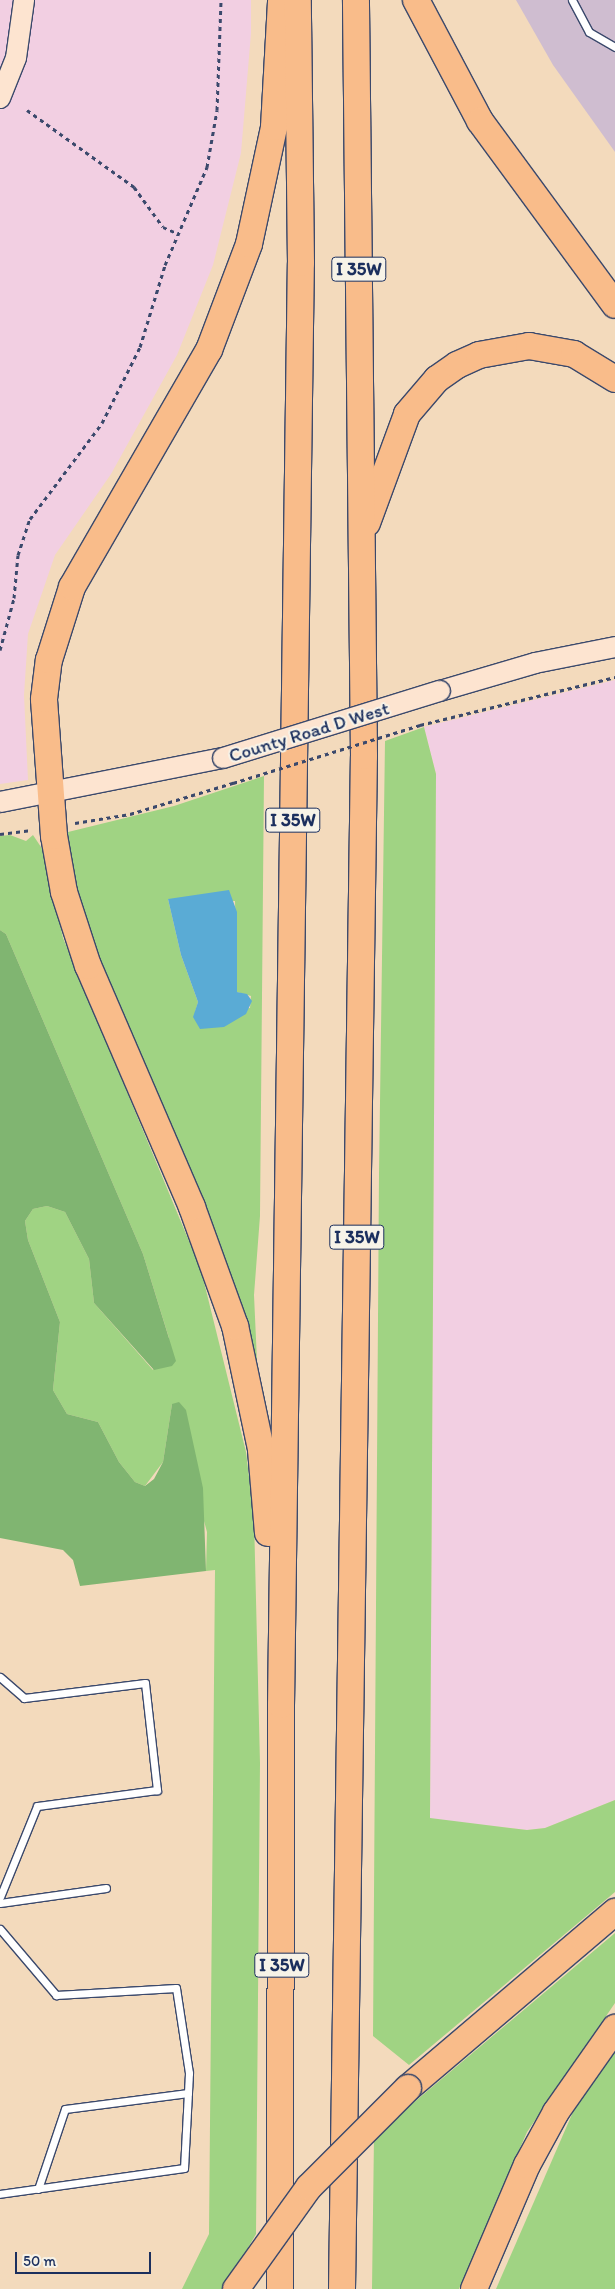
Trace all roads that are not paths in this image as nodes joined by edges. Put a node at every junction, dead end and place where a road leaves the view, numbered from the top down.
1 (24, 0) edge
2 (281, 0) edge
3 (298, 0) edge
4 (356, 0) edge
5 (416, 0) edge
6 (572, 0) edge
7 (615, 47) edge
8 (6, 70) edge
9 (0, 98) edge
10 (615, 305) edge
11 (615, 379) edge
12 (361, 538) junction
13 (615, 647) edge
14 (53, 794) junction
15 (0, 802) edge
16 (0, 1678) edge
17 (281, 1705) junction
18 (106, 1888) dead end
19 (0, 1897) edge
20 (0, 1903) edge
21 (615, 1912) edge
22 (0, 1928) edge
23 (615, 2028) edge
24 (188, 2093) junction
25 (38, 2189) junction
26 (0, 2194) edge
27 (236, 2289) edge
28 (280, 2289) edge
29 (342, 2289) edge
30 (474, 2289) edge

1 - 8 main road
2 - 14 highway
3 - 17 highway, I 35W
4 - 12 highway, I 35W
5 - 10 highway
6 - 7 lane
8 - 9 main road
11 - 12 highway
12 - 29 highway, I 35W
13 - 14 main road, County Road D West, bridge
14 - 15 main road, County Road D West
14 - 17 highway
16 - 19 lane
17 - 28 highway, I 35W
18 - 20 lane
21 - 27 highway, bridge
22 - 24 lane
23 - 30 highway
24 - 25 lane
24 - 25 lane
25 - 26 lane

